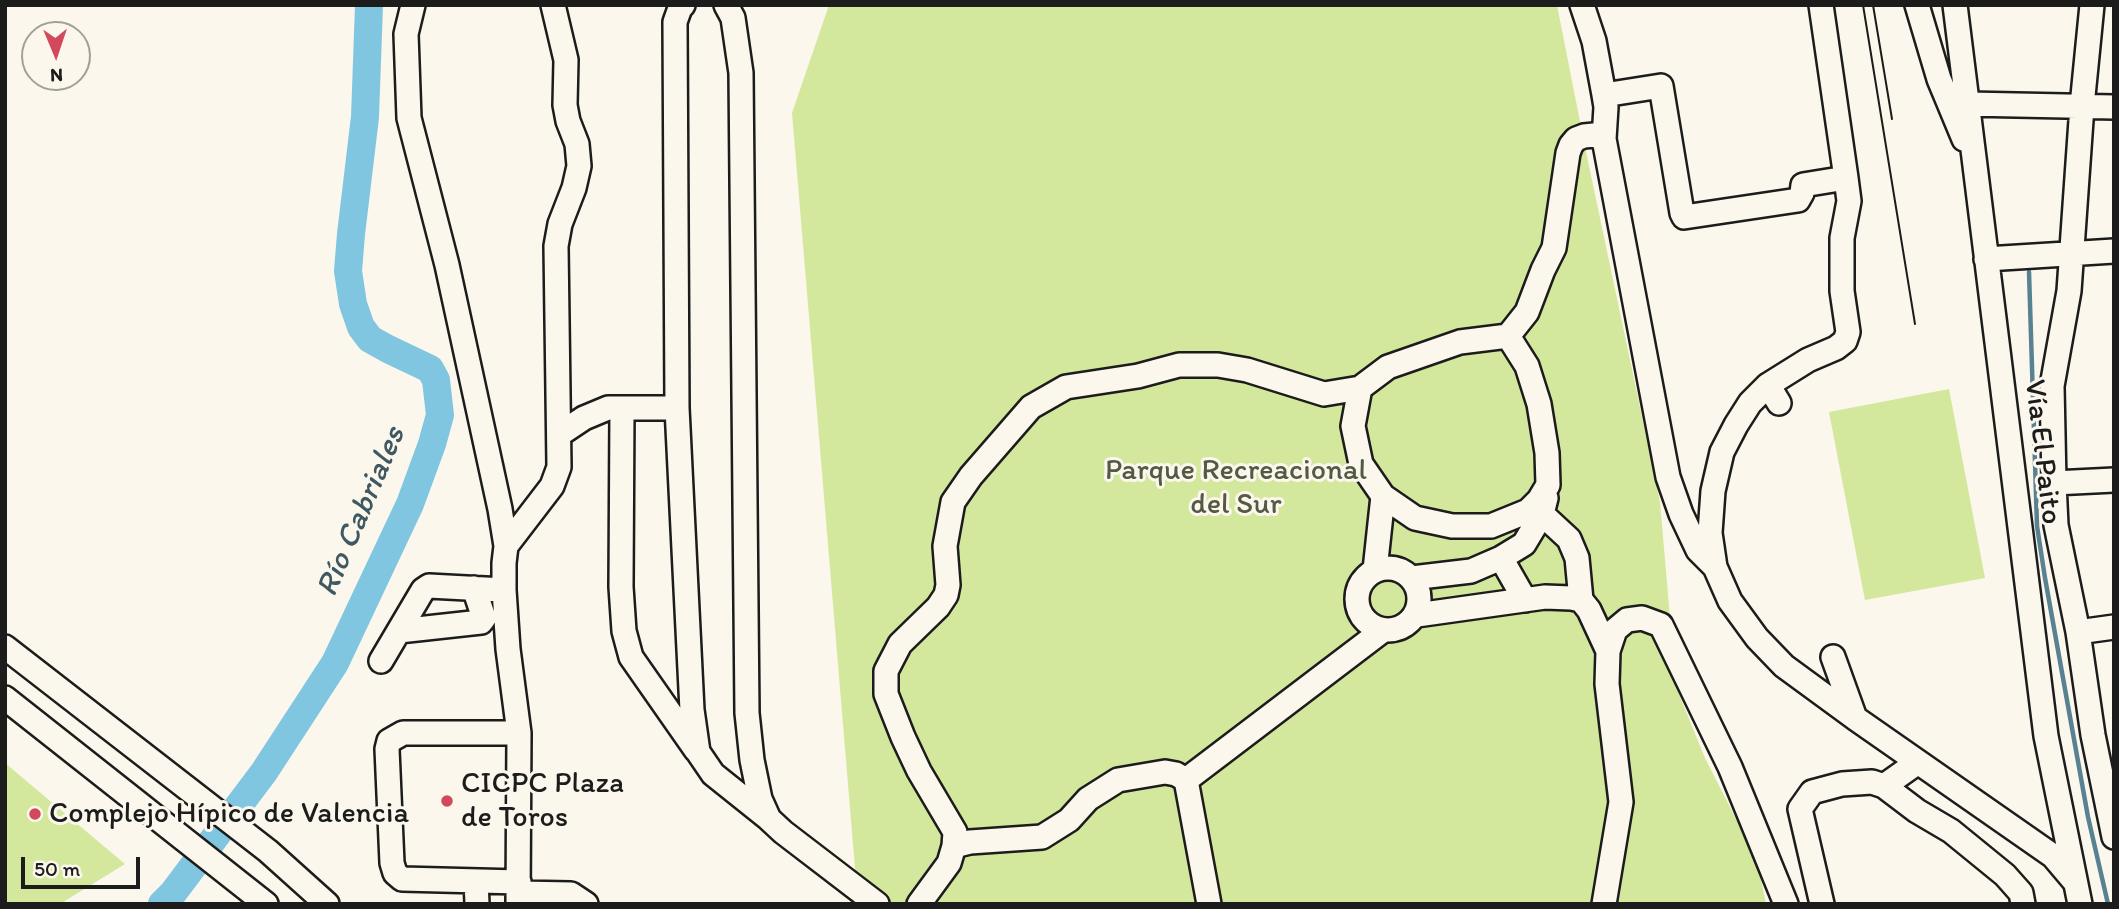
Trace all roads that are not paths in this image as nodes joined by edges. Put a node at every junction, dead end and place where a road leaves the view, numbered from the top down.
1 (413, 5) edge
2 (552, 5) edge
3 (683, 5) edge
4 (726, 5) edge
5 (1582, 5) edge
6 (1821, 5) edge
7 (1917, 5) edge
8 (1955, 5) edge
9 (2092, 5) edge
10 (1605, 101) junction
11 (1968, 104) junction
12 (2082, 106) junction
13 (2114, 107) edge
14 (1604, 139) junction
15 (1975, 168) junction
16 (1846, 178) junction
17 (2114, 251) edge
18 (2072, 253) junction
19 (1986, 259) junction
20 (1508, 336) junction
21 (1360, 388) junction
22 (622, 408) junction
23 (677, 408) junction
24 (560, 434) junction
25 (2114, 480) edge
26 (2054, 483) junction
27 (1548, 485) junction
28 (1383, 496) junction
29 (1542, 514) junction
30 (506, 546) junction
31 (1502, 558) junction
32 (1715, 567) junction
33 (1375, 570) junction
34 (1412, 578) junction
35 (474, 588) junction
36 (504, 590) junction
37 (1525, 600) junction
38 (1581, 600) junction
39 (1417, 615) junction
40 (2114, 627) edge
41 (399, 631) junction
42 (1382, 631) junction
43 (2078, 632) junction
44 (5, 647) edge
45 (1608, 651) junction
46 (1833, 657) dead end
47 (381, 661) dead end
48 (5, 698) edge
49 (1855, 718) junction
50 (519, 733) junction
51 (2103, 733) edge
52 (698, 752) junction
53 (1918, 762) junction
54 (1186, 780) junction
55 (1884, 786) junction
56 (1971, 797) junction
57 (769, 819) junction
58 (1951, 831) junction
59 (2114, 837) edge
60 (954, 846) junction
61 (477, 892) edge
62 (519, 893) edge
63 (2078, 893) edge
64 (555, 899) edge
65 (266, 904) edge
66 (327, 904) edge
67 (586, 904) edge
68 (877, 904) edge
69 (919, 904) edge
70 (1209, 904) edge
71 (1604, 904) edge
72 (1786, 904) edge
73 (1822, 904) edge
74 (2024, 904) edge

1 - 30 street
2 - 24 street
3 - 23 street
4 - 57 street
5 - 10 street
6 - 16 street
7 - 15 street
8 - 11 street, Vía El Paito
9 - 12 street
10 - 14 street
10 - 16 street
11 - 12 street
11 - 15 street, Vía El Paito
12 - 13 street
12 - 18 street
14 - 20 street
14 - 32 street
15 - 19 street, Vía El Paito
16 - 32 street
17 - 18 street
18 - 19 street
18 - 26 street
19 - 63 street, Vía El Paito
20 - 21 street
20 - 27 street
21 - 28 street
21 - 60 street
22 - 23 street
22 - 24 street
22 - 52 street
23 - 52 street
24 - 30 street
25 - 26 street
26 - 43 street
27 - 28 street
27 - 29 street
28 - 33 street
29 - 31 street
29 - 38 street
30 - 36 street
31 - 34 street
31 - 37 street
32 - 49 street
33 - 34 street
33 - 42 street
34 - 39 street
35 - 36 street
35 - 41 street
35 - 41 street
36 - 50 street
37 - 38 street
37 - 39 street
38 - 45 street
39 - 42 street
40 - 43 street
41 - 47 street
42 - 54 street
43 - 51 street
44 - 66 street
45 - 71 street
45 - 72 street
46 - 49 street
48 - 65 street
49 - 53 street
50 - 61 street
50 - 62 street
51 - 59 street
52 - 57 street
53 - 55 street
53 - 56 street
54 - 60 street
54 - 70 street
55 - 58 street
55 - 73 street
56 - 58 street
56 - 63 street
57 - 68 street
58 - 74 street
60 - 69 street
61 - 62 street
62 - 64 street
64 - 67 street

